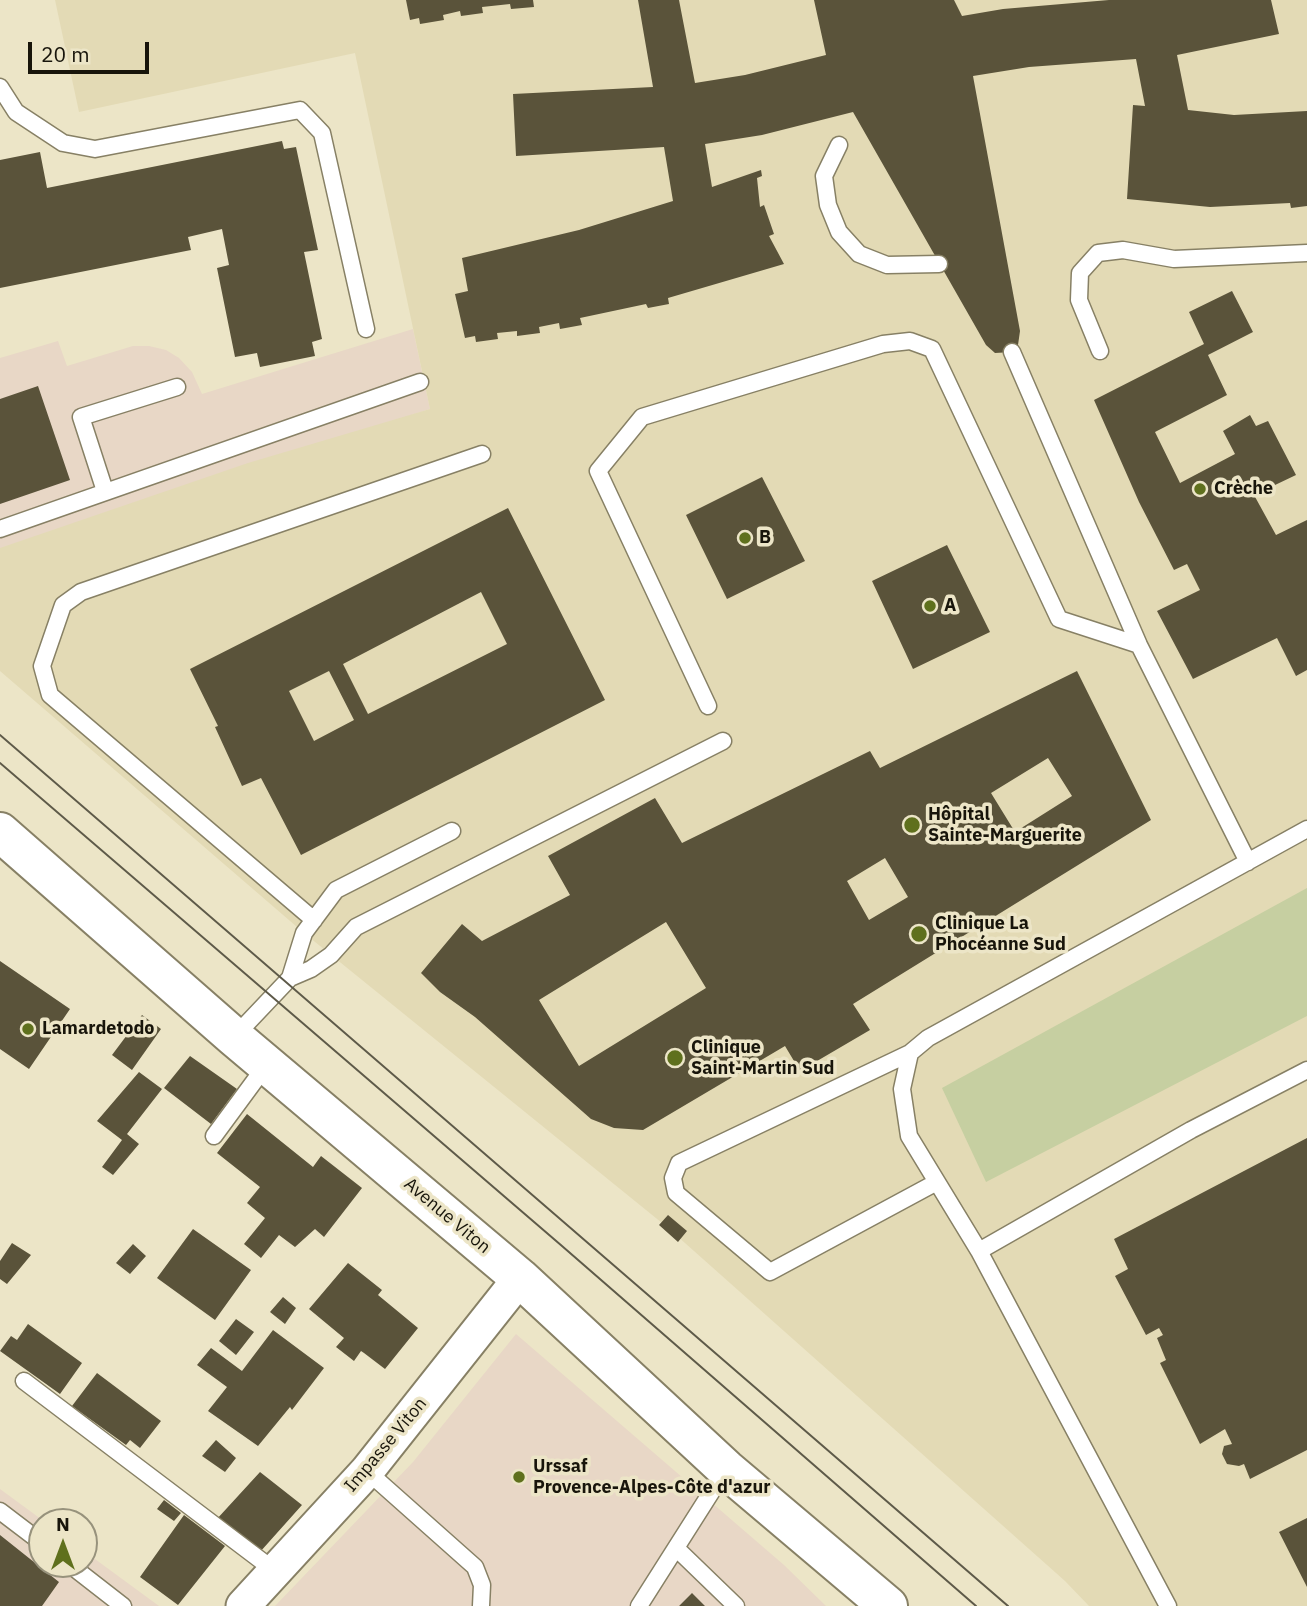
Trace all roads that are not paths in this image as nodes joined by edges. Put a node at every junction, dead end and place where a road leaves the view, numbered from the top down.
1 (0, 87) edge
2 (839, 145) dead end
3 (1307, 253) edge
4 (939, 264) dead end
5 (366, 329) dead end
6 (1100, 351) dead end
7 (1012, 352) dead end
8 (421, 382) dead end
9 (177, 387) dead end
10 (482, 454) dead end
11 (105, 492) junction
12 (0, 529) edge
13 (1139, 645) junction
14 (708, 706) dead end
15 (723, 741) dead end
16 (1307, 829) edge
17 (452, 831) dead end
18 (0, 832) edge
19 (1248, 862) junction
20 (314, 920) junction
21 (290, 978) junction
22 (234, 1037) junction
23 (911, 1053) junction
24 (267, 1064) junction
25 (1307, 1070) edge
26 (214, 1136) dead end
27 (937, 1182) junction
28 (979, 1251) junction
29 (520, 1278) junction
30 (24, 1381) dead end
31 (726, 1469) junction
32 (367, 1471) junction
33 (0, 1511) edge
34 (28, 1532) edge
35 (676, 1548) junction
36 (275, 1571) junction
37 (87, 1578) edge
38 (123, 1606) edge
39 (243, 1606) edge
40 (481, 1606) edge
41 (639, 1606) edge
42 (736, 1606) edge
43 (888, 1606) edge
44 (1168, 1606) edge

1 - 5 lane
2 - 4 lane
3 - 6 lane
7 - 13 lane
8 - 11 lane
9 - 11 lane
10 - 20 lane
11 - 12 lane
13 - 14 lane
13 - 19 lane
15 - 21 lane
16 - 19 lane
17 - 20 lane
18 - 22 street, Avenue Viton
19 - 23 lane
20 - 21 lane
21 - 22 lane
22 - 24 street, Avenue Viton
23 - 27 lane
23 - 27 lane
24 - 26 lane
24 - 29 street, Avenue Viton
25 - 28 lane
27 - 28 lane
28 - 44 lane
29 - 31 street, Avenue Viton
29 - 32 street, Impasse Viton
30 - 36 lane
31 - 35 lane
31 - 43 street, Avenue Viton
32 - 36 street, Impasse Viton
32 - 40 lane
33 - 34 lane
35 - 41 lane
35 - 42 lane
36 - 39 street, Impasse Viton
37 - 38 lane

